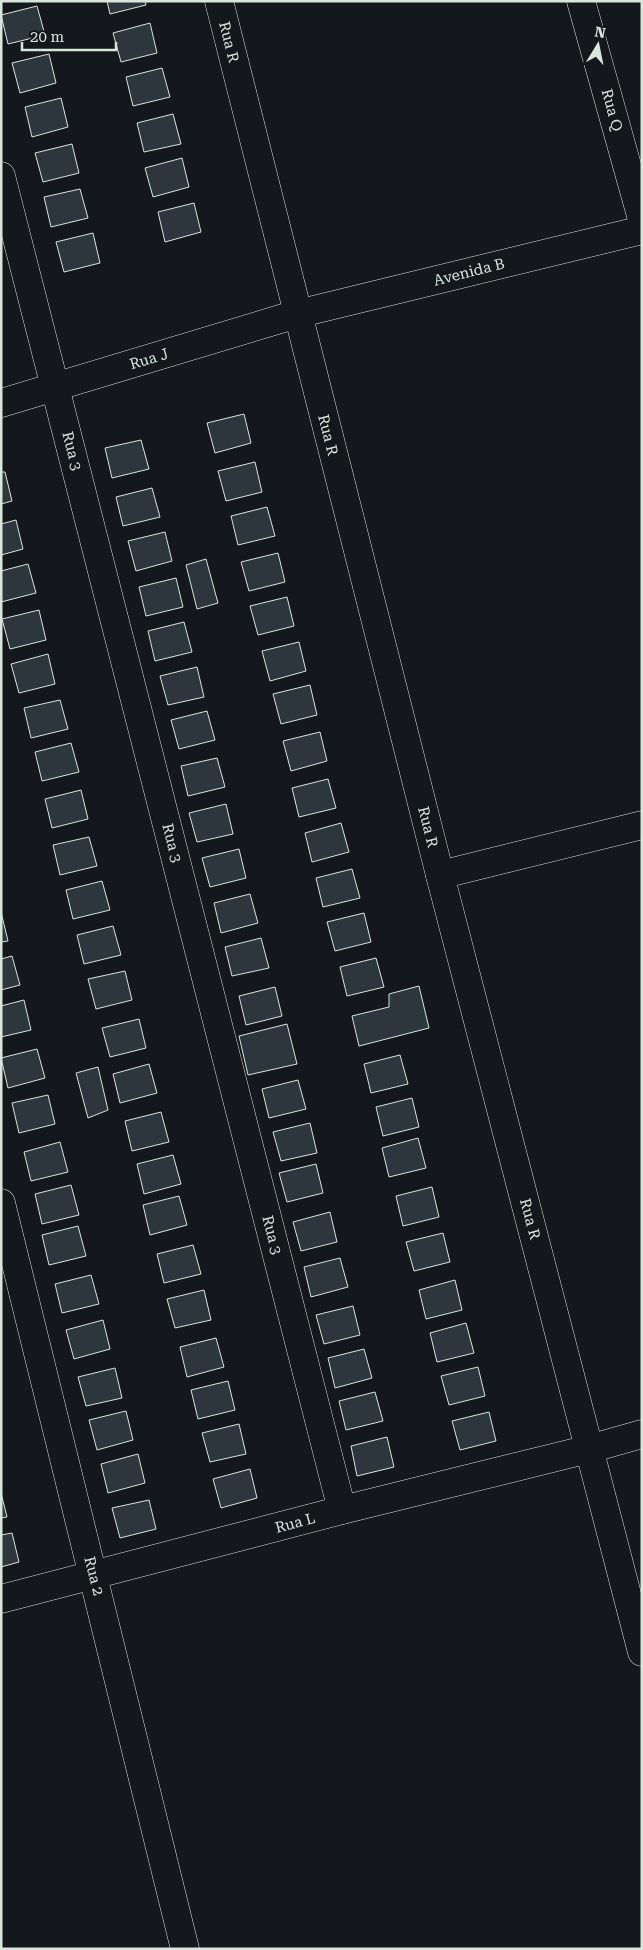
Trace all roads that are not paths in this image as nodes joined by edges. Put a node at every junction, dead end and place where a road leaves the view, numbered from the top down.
1 (219, 1) edge
2 (581, 1) edge
3 (1, 176) edge
4 (642, 219) edge
5 (642, 230) edge
6 (297, 314) junction
7 (56, 388) junction
8 (1, 403) edge
9 (642, 825) edge
10 (440, 875) junction
11 (1, 1204) edge
12 (642, 1434) edge
13 (589, 1449) junction
14 (342, 1510) junction
15 (94, 1575) junction
16 (1, 1599) edge
17 (642, 1652) edge
18 (185, 1949) edge

1 - 6 street, Rua R
2 - 4 street, Rua Q
3 - 7 street, Rua 3
5 - 6 street, Avenida B
6 - 7 street, Rua J
6 - 10 street, Rua R
7 - 8 street, Rua J
7 - 14 street, Rua 3
9 - 10 street
10 - 13 street, Rua R
11 - 15 street, Rua 2
12 - 13 street, Rua L
13 - 14 street, Rua L
13 - 17 street, Rua R
14 - 15 street, Rua L
15 - 16 street, Rua L
15 - 18 street, Rua 2

